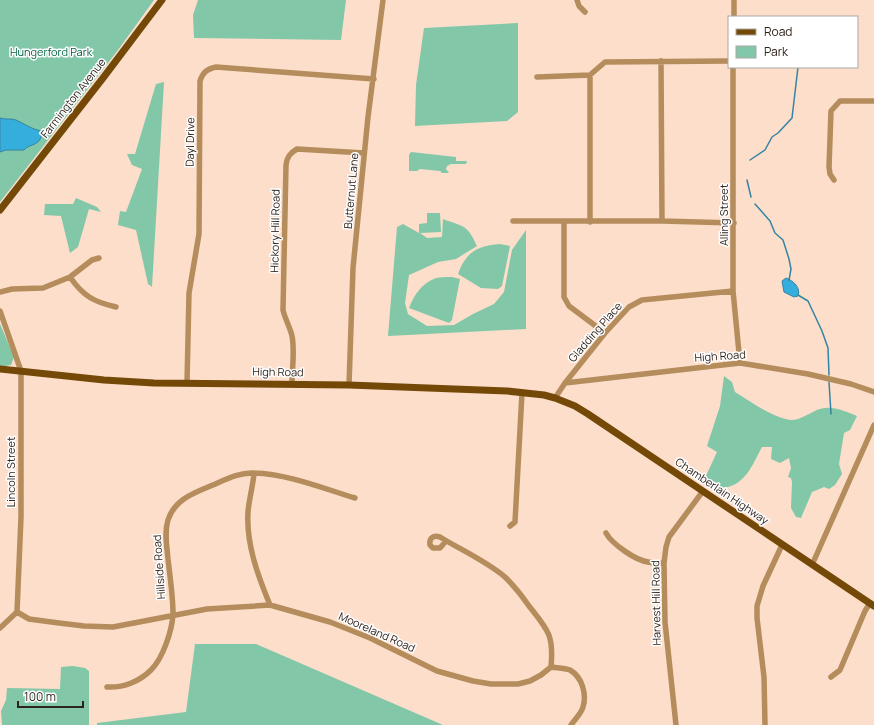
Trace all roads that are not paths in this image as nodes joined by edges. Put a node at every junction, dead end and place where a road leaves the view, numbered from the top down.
1 (162, 0) edge
2 (383, 0) edge
3 (577, 0) edge
4 (734, 0) edge
5 (585, 12) dead end
6 (734, 16) edge
7 (661, 61) junction
8 (728, 61) edge
9 (733, 68) edge
10 (590, 75) junction
11 (537, 77) dead end
12 (374, 79) junction
13 (874, 101) edge
14 (364, 153) junction
15 (834, 180) dead end
16 (0, 210) edge
17 (513, 221) dead end
18 (662, 221) junction
19 (564, 222) junction
20 (590, 222) junction
21 (734, 223) junction
22 (99, 258) dead end
23 (70, 277) junction
24 (733, 291) junction
25 (0, 292) edge
26 (116, 307) dead end
27 (0, 311) edge
28 (605, 333) junction
29 (740, 363) junction
30 (0, 369) edge
31 (21, 371) junction
32 (187, 383) junction
33 (292, 383) junction
34 (565, 383) junction
35 (349, 385) junction
36 (874, 392) edge
37 (522, 393) junction
38 (555, 398) junction
39 (874, 425) edge
40 (254, 473) junction
41 (703, 491) junction
42 (354, 498) dead end
43 (510, 526) dead end
44 (606, 533) dead end
45 (446, 541) dead end
46 (782, 545) junction
47 (664, 563) junction
48 (812, 565) junction
49 (270, 605) junction
50 (872, 605) edge
51 (17, 612) junction
52 (172, 614) junction
53 (0, 628) edge
54 (551, 667) junction
55 (831, 677) dead end
56 (107, 688) dead end
57 (570, 725) edge
58 (676, 725) edge
59 (765, 725) edge

1 - 16 main road, Farmington Avenue
2 - 12 street, Butternut Lane
3 - 5 street
4 - 6 street
7 - 8 street
7 - 10 street
7 - 18 street
9 - 21 street, Alling Street
10 - 11 street
10 - 20 street
12 - 14 street, Butternut Lane
12 - 32 street, Dayl Drive
13 - 15 street
14 - 33 street, Hickory Hill Road
14 - 35 street, Butternut Lane
17 - 19 street
18 - 20 street
18 - 21 street
19 - 20 street
19 - 28 street
21 - 24 street, Alling Street
22 - 23 street
23 - 25 street
23 - 26 street
24 - 28 street, Gladding Place
24 - 29 street, Alling Street
27 - 31 street, Lincoln Street
28 - 34 street, Gladding Place
29 - 34 street, High Road
29 - 36 street, High Road
30 - 31 main road, High Road
31 - 32 main road, High Road
31 - 51 street, Lincoln Street
32 - 33 main road, High Road
33 - 35 main road, High Road
34 - 38 street, Gladding Place
35 - 37 main road, High Road
37 - 38 main road, High Road
37 - 43 street
38 - 41 main road, Chamberlain Highway
39 - 48 street
40 - 42 street, Hillside Road
40 - 49 street
40 - 52 street, Hillside Road
41 - 46 main road, Chamberlain Highway
41 - 47 street, Harvest Hill Road
44 - 47 street
45 - 54 street
46 - 48 main road, Chamberlain Highway
46 - 59 street
47 - 58 street, Harvest Hill Road
48 - 50 main road, Chamberlain Highway
49 - 52 street, Mooreland Road
49 - 54 street, Mooreland Road
50 - 55 street
51 - 52 street, Mooreland Road
51 - 53 street
52 - 56 street, Hillside Road
54 - 57 street

